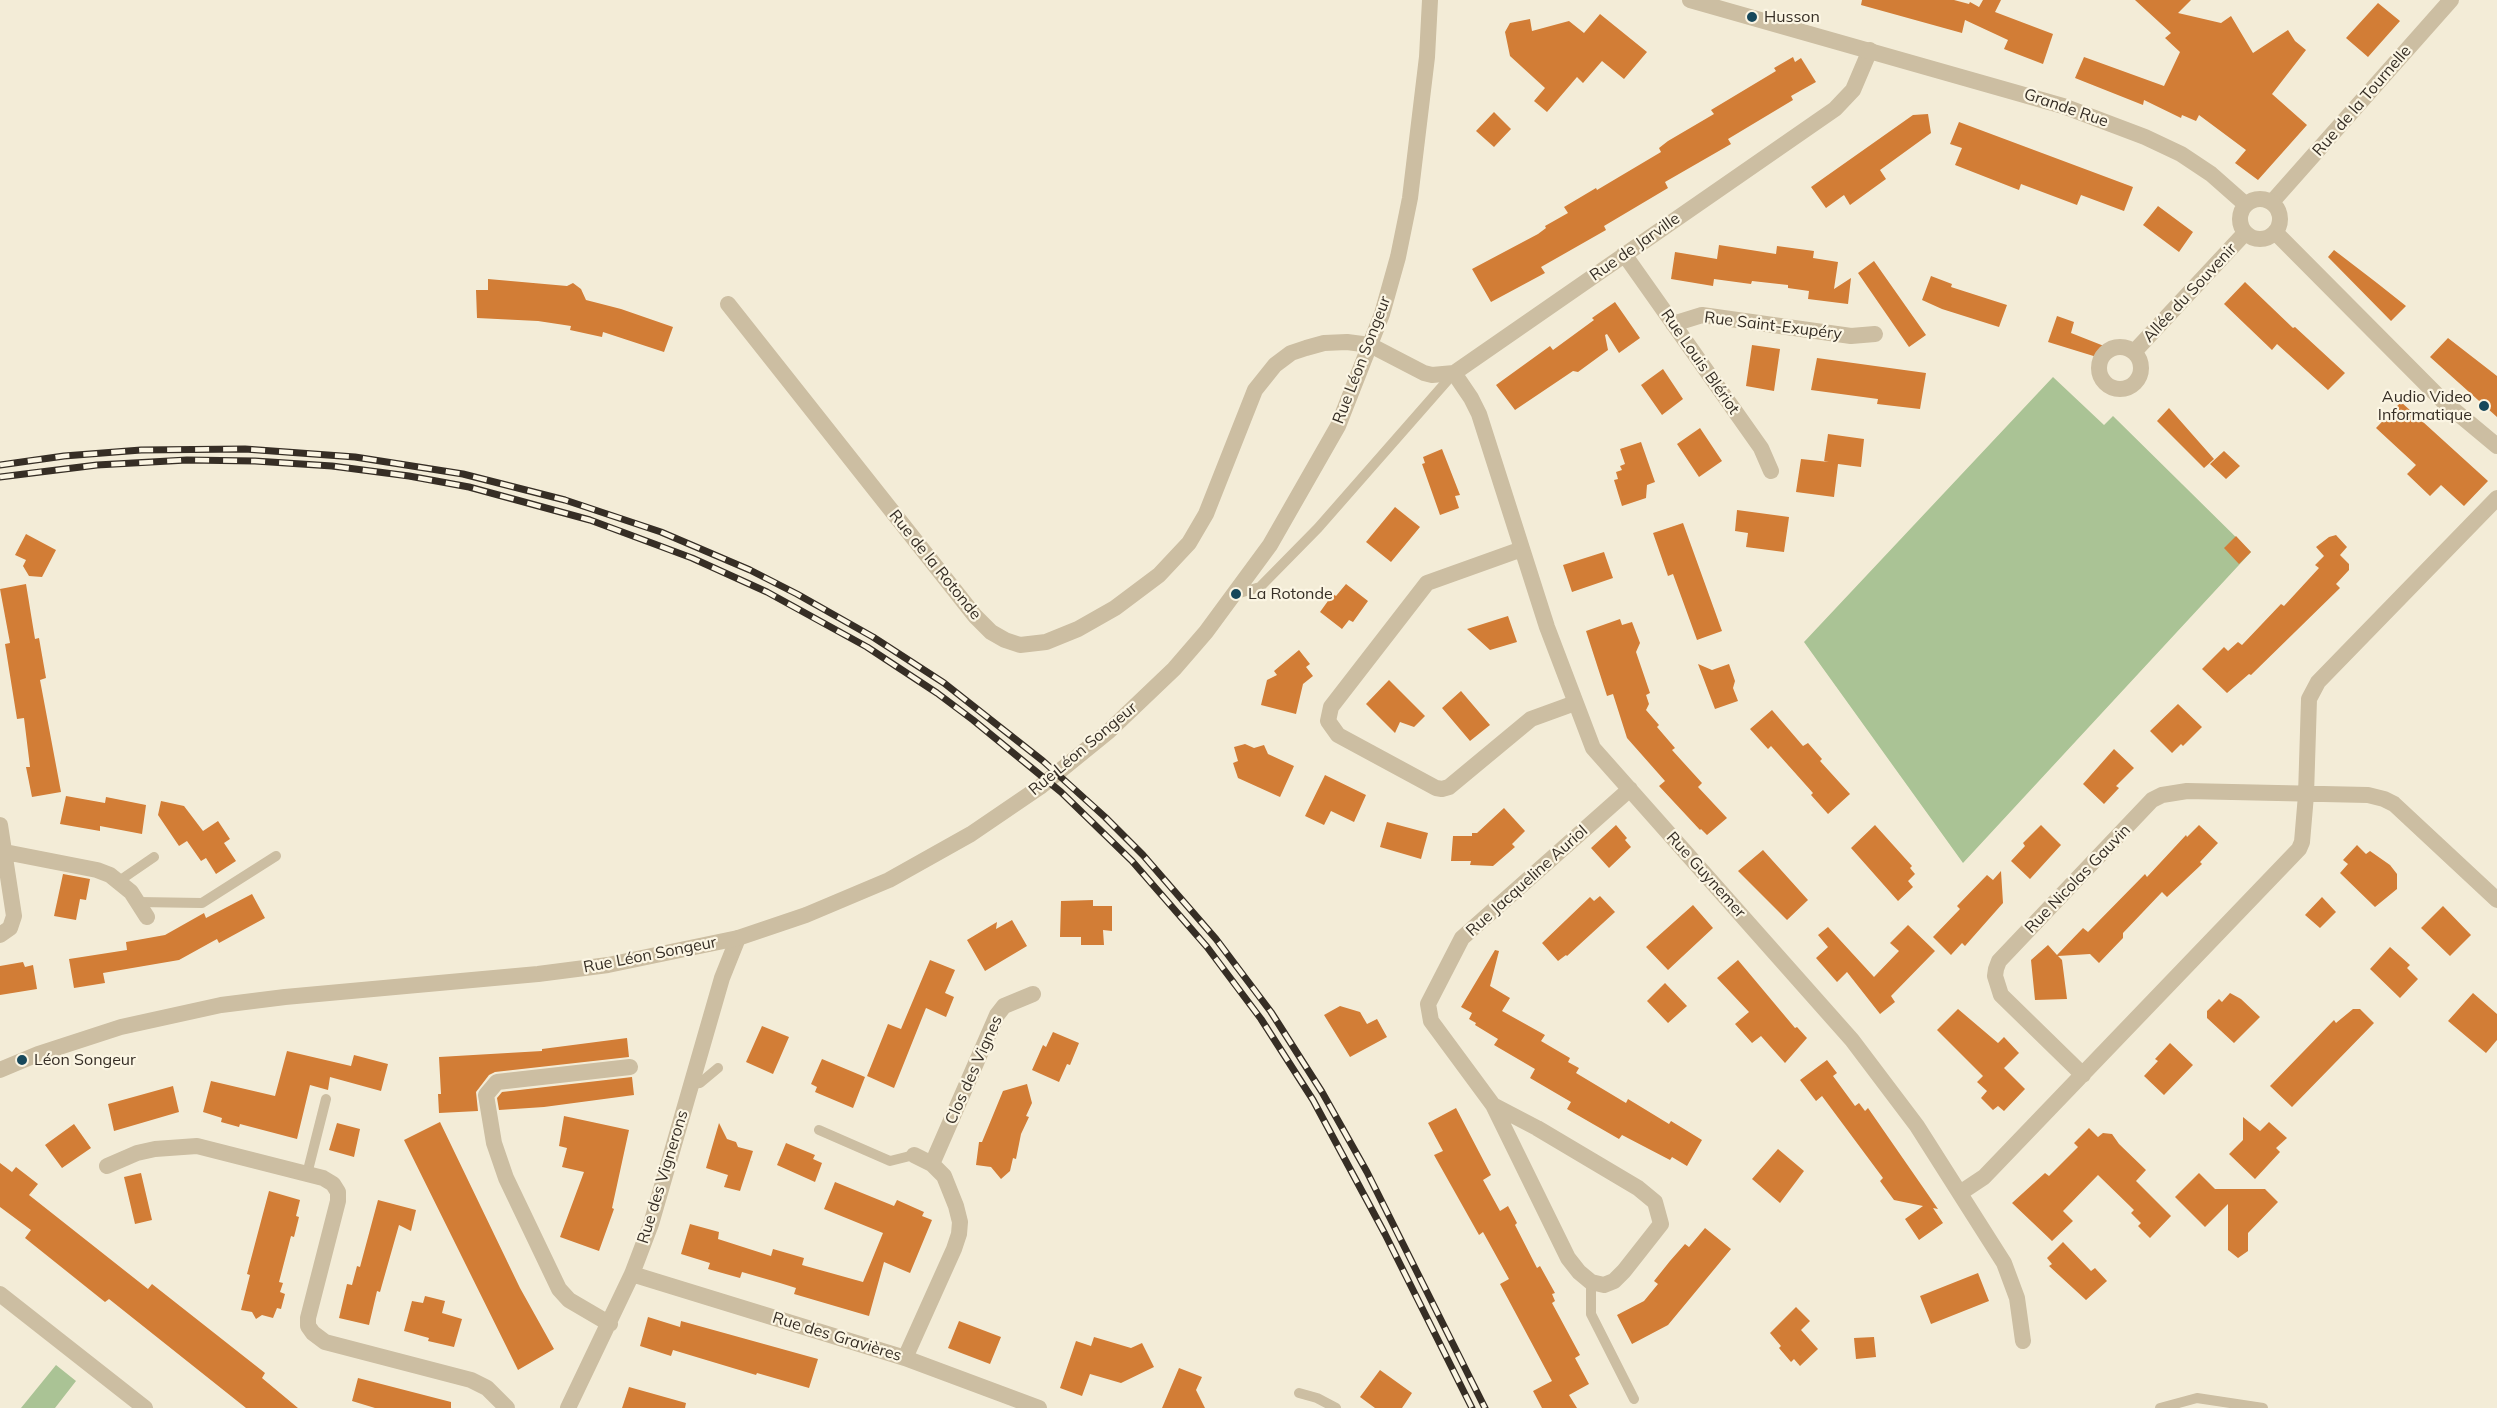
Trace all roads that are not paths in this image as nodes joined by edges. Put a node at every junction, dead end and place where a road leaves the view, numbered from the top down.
1 (1430, 0) edge
2 (1690, 0) edge
3 (2451, 0) edge
4 (1870, 50) junction
5 (2272, 202) junction
6 (2245, 204) junction
7 (2275, 232) junction
8 (2245, 233) junction
9 (1624, 254) junction
10 (728, 304) dead end
11 (1673, 324) junction
12 (1875, 334) dead end
13 (1370, 345) junction
14 (2134, 352) dead end
15 (1454, 373) junction
16 (2497, 446) edge
17 (1771, 471) dead end
18 (2497, 498) edge
19 (1522, 549) junction
20 (1236, 594) junction
21 (1575, 704) junction
22 (1630, 789) junction
23 (2306, 795) junction
24 (0, 825) edge
25 (6, 852) junction
26 (276, 856) dead end
27 (154, 857) dead end
28 (119, 881) junction
29 (2497, 900) edge
30 (138, 902) junction
31 (147, 917) dead end
32 (0, 935) edge
33 (738, 938) junction
34 (1033, 994) dead end
35 (630, 1067) dead end
36 (718, 1068) dead end
37 (0, 1070) edge
38 (2083, 1075) junction
39 (690, 1084) junction
40 (326, 1099) dead end
41 (1493, 1105) junction
42 (819, 1130) dead end
43 (914, 1155) joint
44 (932, 1164) junction
45 (107, 1167) dead end
46 (307, 1174) junction
47 (1960, 1193) junction
48 (632, 1274) junction
49 (1591, 1282) junction
50 (0, 1294) edge
51 (610, 1324) junction
52 (2023, 1341) dead end
53 (904, 1358) junction
54 (1299, 1393) dead end
55 (1635, 1399) dead end
56 (145, 1408) edge
57 (507, 1408) edge
58 (568, 1408) edge
59 (1039, 1408) edge
60 (1336, 1408) edge
61 (2160, 1408) edge
62 (2263, 1408) edge

1 - 13 street, Rue Léon Songeur
2 - 4 street, Grande Rue
3 - 5 street, Rue de la Tournelle
4 - 6 street, Grande Rue
4 - 9 street, Rue de Jarville
5 - 6 street
5 - 7 street
6 - 8 street
7 - 8 street
7 - 16 street
8 - 14 street, Allée du Souvenir
9 - 11 street, Rue Louis Blériot
9 - 15 street, Rue de Jarville
10 - 13 street, Rue de la Rotonde
11 - 12 street, Rue Saint-Exupéry
11 - 17 street, Rue Louis Blériot
13 - 15 street
13 - 20 street, Rue Léon Songeur
15 - 19 street, Rue Guynemer
15 - 20 lane
18 - 23 street
19 - 21 street, Rue Guynemer
19 - 21 street
20 - 33 street, Rue Léon Songeur
21 - 22 street, Rue Guynemer
22 - 41 street, Rue Jacqueline Auriol
22 - 47 street, Rue Guynemer
23 - 29 street, Rue Nicolas Gauvin
23 - 38 street
23 - 38 street, Rue Nicolas Gauvin
24 - 25 street
25 - 28 street
25 - 32 street
26 - 30 lane
27 - 28 lane
28 - 30 street
30 - 31 street
33 - 37 street, Rue Léon Songeur
33 - 39 street, Rue des Vignerons
34 - 44 street, Clos des Vignes
35 - 51 street
36 - 39 lane
38 - 47 street
39 - 48 street, Rue des Vignerons
40 - 46 lane
41 - 49 street, Rue Jacqueline Auriol
41 - 49 street, Rue Jacqueline Auriol
42 - 43 lane
43 - 44 street
44 - 53 street
45 - 46 street
46 - 57 street
47 - 52 street, Rue Guynemer
48 - 51 street, Rue des Vignerons
48 - 53 street, Rue des Gravières
49 - 55 lane
50 - 56 street
51 - 58 street, Rue des Vignerons
53 - 59 street, Rue des Gravières
54 - 60 lane
61 - 62 lane

